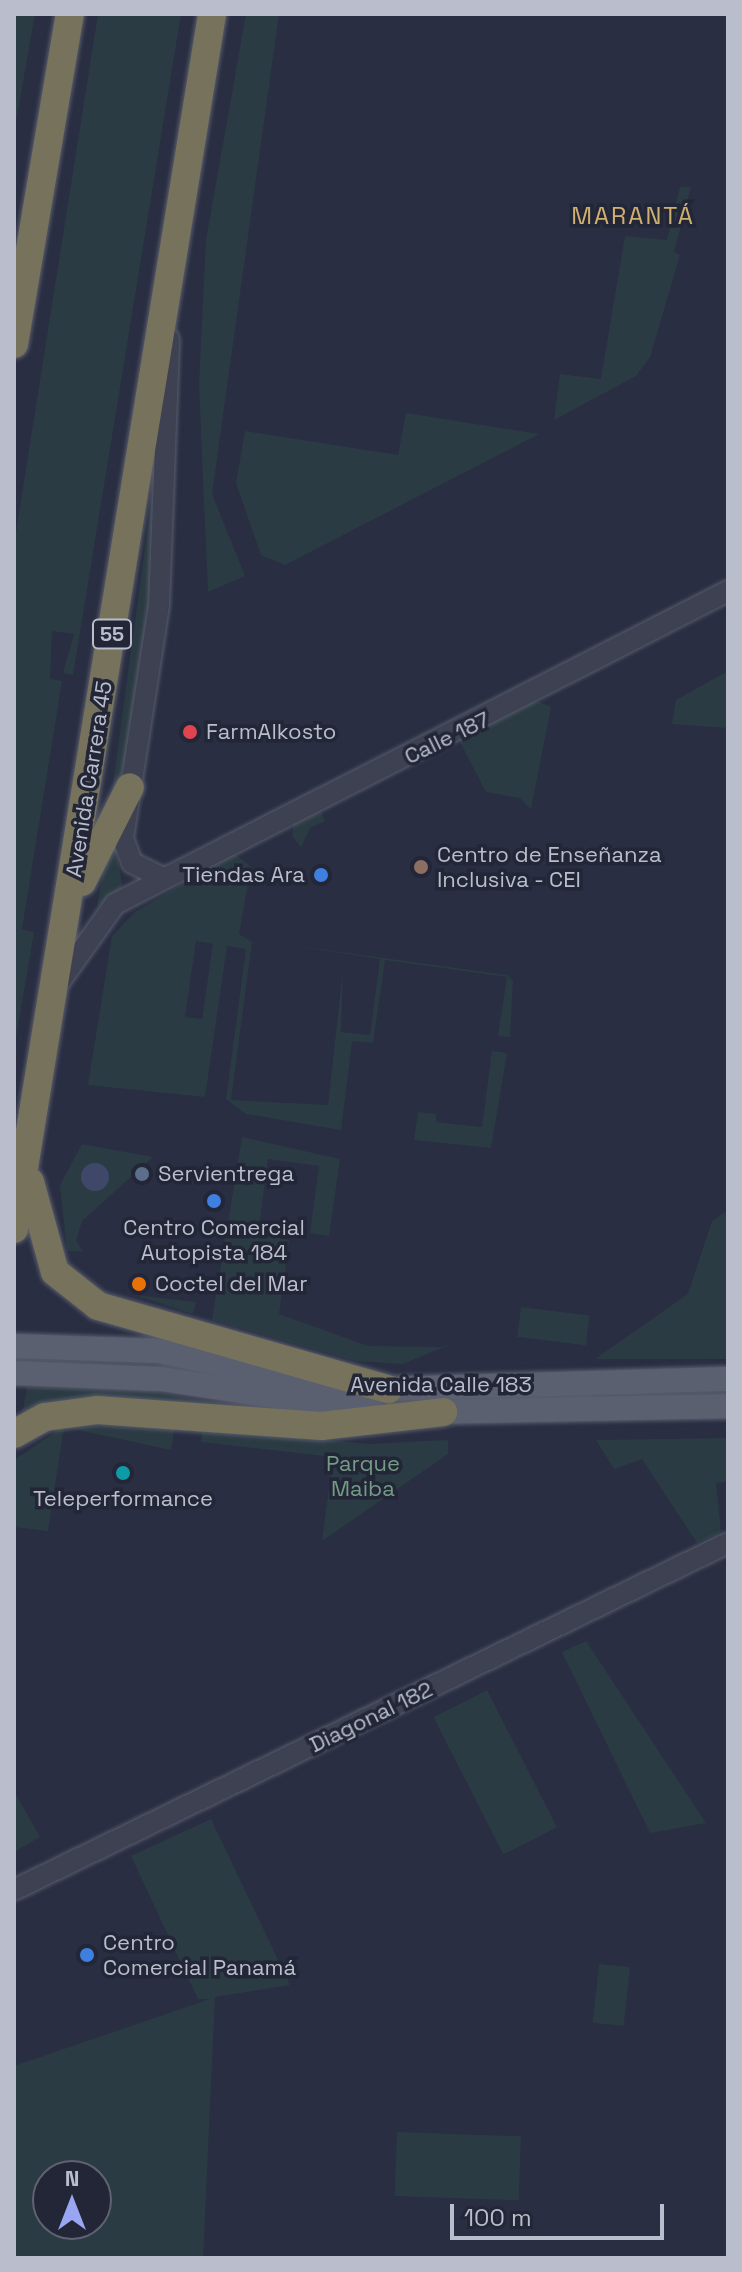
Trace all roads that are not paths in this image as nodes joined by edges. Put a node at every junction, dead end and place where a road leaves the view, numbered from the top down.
1 (70, 14) edge
2 (212, 14) edge
3 (37, 213) junction
4 (14, 247) edge
5 (169, 282) junction
6 (14, 344) edge
7 (728, 591) edge
8 (130, 787) junction
9 (163, 878) junction
10 (69, 908) junction
11 (56, 987) junction
12 (27, 1168) junction
13 (14, 1229) edge
14 (14, 1346) edge
15 (14, 1373) edge
16 (728, 1379) edge
17 (388, 1389) junction
18 (728, 1406) edge
19 (443, 1412) junction
20 (14, 1434) edge
21 (728, 1543) edge
22 (14, 1890) edge

1 - 3 highway
2 - 5 highway, Avenida Carrera 45 / 55
3 - 4 street
3 - 6 highway
5 - 8 street, Avenida Carrera 45
5 - 10 highway, Avenida Carrera 45 / 55
7 - 9 street, Calle 187
8 - 9 street
8 - 10 highway
9 - 11 street, Calle 187
10 - 11 highway, Avenida Carrera 45 / 55
11 - 12 highway, Avenida Carrera 45 / 55
12 - 13 highway, Avenida Carrera 45 / 55
12 - 17 highway
14 - 17 main road, Avenida Calle 183
15 - 19 main road, Avenida Calle 183
16 - 17 main road, Avenida Calle 183
18 - 19 main road, Avenida Calle 183
19 - 20 highway
21 - 22 street, Diagonal 182

